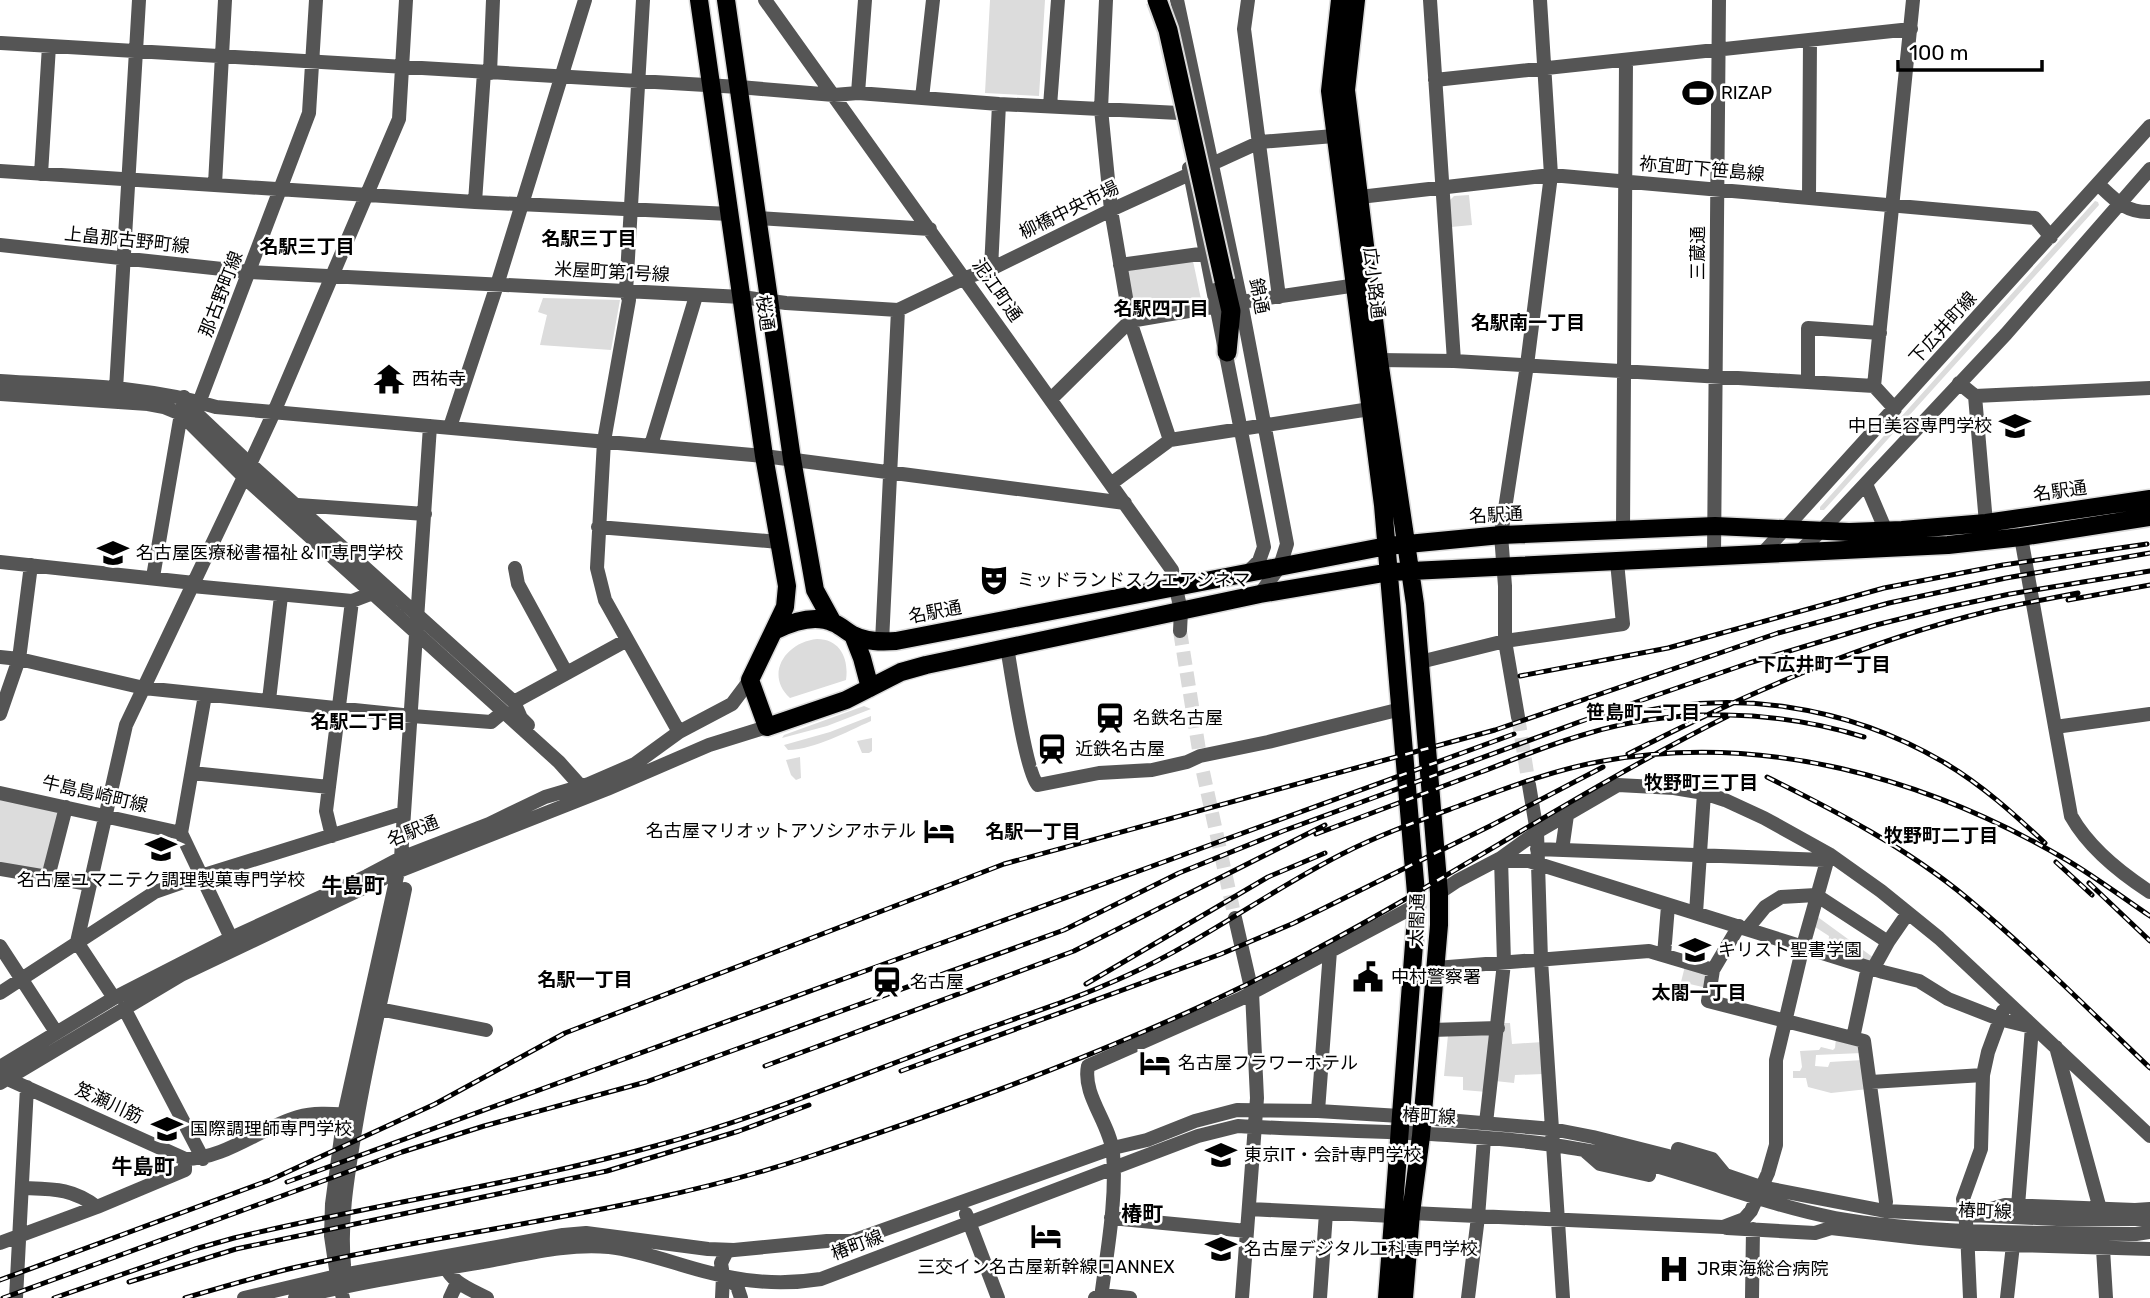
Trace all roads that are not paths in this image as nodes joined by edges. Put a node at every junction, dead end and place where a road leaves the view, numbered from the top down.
1 (139, 0) edge
2 (225, 0) edge
3 (316, 0) edge
4 (406, 0) edge
5 (494, 0) edge
6 (585, 0) edge
7 (643, 0) edge
8 (699, 0) edge
9 (726, 0) edge
10 (765, 0) edge
11 (865, 0) edge
12 (933, 0) edge
13 (1058, 0) edge
14 (1106, 0) edge
15 (1155, 0) edge
16 (1177, 0) edge
17 (1248, 0) edge
18 (1340, 0) edge
19 (1356, 0) edge
20 (1430, 0) edge
21 (1540, 0) edge
22 (1719, 0) edge
23 (1913, 0) edge
24 (1911, 29) junction
25 (1810, 40) junction
26 (1, 43) edge
27 (49, 46) junction
28 (1718, 48) junction
29 (136, 51) junction
30 (222, 56) junction
31 (313, 61) junction
32 (1626, 61) junction
33 (403, 67) junction
34 (1544, 68) junction
35 (486, 73) junction
36 (562, 77) junction
37 (1435, 80) junction
38 (638, 82) junction
39 (712, 87) junction
40 (739, 87) junction
41 (858, 93) junction
42 (834, 95) junction
43 (922, 98) junction
44 (999, 104) junction
45 (1050, 106) junction
46 (1101, 109) junction
47 (1178, 113) junction
48 (2150, 126) edge
49 (1334, 136) junction
50 (1259, 142) junction
51 (1212, 163) junction
52 (2150, 169) edge
53 (0, 171) edge
54 (41, 174) junction
55 (1190, 174) junction
56 (1550, 175) junction
57 (129, 180) junction
58 (1626, 182) junction
59 (215, 184) junction
60 (2098, 184) junction
61 (1442, 186) junction
62 (282, 188) junction
63 (1717, 189) junction
64 (368, 193) junction
65 (1809, 197) junction
66 (1350, 198) junction
67 (475, 202) junction
68 (521, 204) junction
69 (1893, 204) junction
70 (2119, 204) junction
71 (629, 210) junction
72 (1111, 210) junction
73 (2150, 212) edge
74 (730, 215) junction
75 (758, 218) junction
76 (930, 229) junction
77 (2052, 237) junction
78 (0, 245) edge
79 (1207, 253) junction
80 (124, 259) junction
81 (1120, 265) junction
82 (991, 270) junction
83 (250, 272) junction
84 (332, 276) junction
85 (965, 278) junction
86 (1362, 284) junction
87 (498, 285) junction
88 (626, 292) junction
89 (696, 296) junction
90 (742, 297) junction
91 (1279, 297) junction
92 (768, 300) junction
93 (1241, 303) junction
94 (1218, 306) junction
95 (898, 310) junction
96 (1130, 321) junction
97 (1880, 333) junction
98 (1227, 352) junction
99 (1379, 360) junction
100 (1454, 360) junction
101 (1527, 365) junction
102 (1624, 371) junction
103 (1717, 376) junction
104 (0, 381) edge
105 (1808, 381) junction
106 (1959, 383) junction
107 (1874, 386) junction
108 (2150, 388) edge
109 (116, 389) junction
110 (0, 394) edge
111 (1975, 396) junction
112 (1051, 399) junction
113 (192, 409) junction
114 (1370, 409) junction
115 (1895, 409) junction
116 (274, 412) junction
117 (1264, 425) junction
118 (430, 426) junction
119 (450, 427) junction
120 (1242, 428) junction
121 (1170, 440) junction
122 (604, 441) junction
123 (650, 445) junction
124 (764, 456) junction
125 (792, 459) junction
126 (247, 470) junction
127 (890, 472) junction
128 (1112, 484) junction
129 (1866, 484) junction
130 (2150, 499) edge
131 (1125, 503) junction
132 (298, 505) junction
133 (425, 514) junction
134 (2150, 517) edge
135 (1986, 523) junction
136 (598, 527) junction
137 (1715, 527) junction
138 (1785, 528) junction
139 (1824, 529) junction
140 (1623, 530) junction
141 (1886, 531) junction
142 (1501, 535) junction
143 (2021, 537) junction
144 (779, 542) junction
145 (1406, 543) junction
146 (1387, 546) junction
147 (1799, 552) junction
148 (1763, 554) junction
149 (1714, 555) junction
150 (0, 562) edge
151 (1617, 562) junction
152 (31, 565) junction
153 (1280, 566) junction
154 (514, 568) dead end
155 (1503, 568) junction
156 (1411, 570) junction
157 (1390, 572) junction
158 (1247, 573) junction
159 (153, 577) junction
160 (193, 584) junction
161 (1177, 587) junction
162 (373, 593) junction
163 (1260, 594) junction
164 (281, 596) junction
165 (352, 601) junction
166 (1181, 611) junction
167 (418, 617) junction
168 (832, 621) junction
169 (776, 630) junction
170 (1180, 631) tunnel mouth
171 (417, 634) junction
172 (853, 635) junction
173 (627, 640) junction
174 (1505, 641) junction
175 (882, 642) junction
176 (1007, 648) junction
177 (0, 657) edge
178 (19, 659) junction
179 (1420, 662) junction
180 (566, 672) junction
181 (750, 680) junction
182 (144, 688) junction
183 (870, 688) junction
184 (205, 695) junction
185 (269, 700) junction
186 (340, 706) junction
187 (508, 707) junction
188 (1401, 709) junction
189 (0, 714) edge
190 (2150, 714) edge
191 (412, 716) junction
192 (1518, 717) tunnel mouth
193 (767, 727) junction
194 (2055, 727) junction
195 (679, 732) junction
196 (1199, 753) junction
197 (1203, 772) tunnel mouth
198 (192, 773) junction
199 (1529, 785) tunnel mouth
200 (329, 787) junction
201 (586, 788) junction
202 (0, 793) edge
203 (1704, 793) junction
204 (66, 807) junction
205 (404, 813) junction
206 (106, 815) junction
207 (1567, 816) junction
208 (1537, 832) junction
209 (181, 833) junction
210 (332, 836) junction
211 (1562, 850) junction
212 (1701, 855) junction
213 (1538, 857) junction
214 (1827, 857) junction
215 (1501, 858) junction
216 (404, 862) junction
217 (0, 869) edge
218 (201, 876) junction
219 (48, 877) junction
220 (89, 884) junction
221 (2150, 892) edge
222 (1440, 893) junction
223 (1816, 895) junction
224 (1417, 905) junction
225 (1668, 906) junction
226 (1696, 913) junction
227 (1908, 913) junction
228 (1235, 918) tunnel mouth
229 (1743, 927) junction
230 (231, 938) junction
231 (76, 942) junction
232 (1888, 942) junction
233 (0, 946) edge
234 (1803, 946) junction
235 (1330, 951) junction
236 (1664, 955) junction
237 (1541, 960) junction
238 (1504, 963) junction
239 (1436, 968) junction
240 (1871, 968) junction
241 (1713, 970) junction
242 (22, 978) junction
243 (1252, 992) junction
244 (0, 993) edge
245 (119, 1003) junction
246 (2007, 1004) junction
247 (379, 1009) junction
248 (1999, 1019) junction
249 (1785, 1021) junction
250 (2032, 1027) junction
251 (1497, 1028) junction
252 (486, 1030) dead end
253 (1431, 1030) junction
254 (56, 1032) junction
255 (1853, 1038) junction
256 (2056, 1046) junction
257 (2, 1076) edge
258 (1983, 1076) junction
259 (1871, 1082) junction
260 (27, 1087) junction
261 (1256, 1110) junction
262 (1318, 1111) junction
263 (351, 1115) junction
264 (1486, 1123) junction
265 (1400, 1125) junction
266 (1255, 1127) junction
267 (1422, 1127) junction
268 (1552, 1129) junction
269 (2150, 1136) edge
270 (1484, 1139) junction
271 (1553, 1145) junction
272 (1112, 1149) junction
273 (185, 1158) junction
274 (203, 1159) junction
275 (1114, 1168) junction
276 (1724, 1182) junction
277 (23, 1188) junction
278 (1759, 1193) junction
279 (1795, 1201) junction
280 (1886, 1202) junction
281 (961, 1203) junction
282 (2018, 1206) junction
283 (97, 1207) junction
284 (1249, 1209) junction
285 (2100, 1209) junction
286 (2150, 1209) edge
287 (1326, 1213) junction
288 (1402, 1214) junction
289 (1478, 1217) junction
290 (1111, 1218) junction
291 (2150, 1219) edge
292 (1557, 1220) junction
293 (968, 1221) junction
294 (1930, 1222) junction
295 (1723, 1227) junction
296 (1831, 1228) junction
297 (1753, 1229) junction
298 (1966, 1229) junction
299 (1247, 1231) junction
300 (2150, 1233) edge
301 (19, 1236) junction
302 (615, 1238) junction
303 (1919, 1238) junction
304 (0, 1243) edge
305 (2013, 1245) junction
306 (2103, 1249) junction
307 (2150, 1249) edge
308 (734, 1250) junction
309 (445, 1262) junction
310 (723, 1276) junction
311 (752, 1282) junction
312 (457, 1283) junction
313 (343, 1287) edge
314 (1099, 1297) edge
315 (16, 1298) edge
316 (244, 1298) edge
317 (295, 1298) edge
318 (450, 1298) edge
319 (487, 1298) edge
320 (722, 1298) edge
321 (742, 1298) edge
322 (998, 1298) edge
323 (1130, 1298) edge
324 (1242, 1298) edge
325 (1320, 1298) edge
326 (1387, 1298) edge
327 (1404, 1298) edge
328 (1468, 1298) edge
329 (1563, 1298) edge
330 (1752, 1298) edge
331 (1970, 1298) edge
332 (2007, 1298) edge
333 (2106, 1298) edge

1 - 29 street
2 - 30 street
3 - 31 street, 那古野町線
4 - 33 street
5 - 35 street
6 - 36 street
7 - 38 street
8 - 39 main road, 桜通
9 - 40 main road, 桜通
10 - 42 street, 泥江町通
11 - 41 street
12 - 43 street
13 - 45 street
14 - 46 street
15 - 47 street
15 - 98 highway, bridge
16 - 51 street, 錦通
17 - 50 street
18 - 49 main road, 広小路通
19 - 66 main road, 広小路通
20 - 37 street
21 - 34 street
22 - 28 street, 三蔵通
23 - 24 street
24 - 25 street
24 - 69 street
25 - 28 street
25 - 65 street
26 - 27 street
27 - 29 street
27 - 54 street
28 - 32 street
28 - 63 street, 三蔵通
29 - 30 street
29 - 57 street
30 - 31 street
30 - 59 street
31 - 33 street
31 - 62 street, 那古野町線
32 - 34 street
32 - 58 street
33 - 35 street
33 - 64 street
34 - 37 street
34 - 56 street
35 - 36 street
35 - 67 street
36 - 38 street
36 - 68 street
37 - 61 street
38 - 39 street
38 - 71 street
39 - 40 street
39 - 74 main road, 桜通
40 - 42 street
40 - 75 main road, 桜通
41 - 42 street
41 - 43 street
42 - 76 street, 泥江町通
43 - 44 street
44 - 45 street
44 - 82 street
45 - 46 street
46 - 47 street
46 - 72 street
47 - 55 street
48 - 60 street, 下広井町線
49 - 50 street, 柳橋中央市場
49 - 66 main road, 広小路通
50 - 51 street, 柳橋中央市場
50 - 91 street
51 - 55 street, 柳橋中央市場
51 - 93 street, 錦通
52 - 70 street
53 - 54 street
54 - 57 street
55 - 72 street, 柳橋中央市場
55 - 79 street
56 - 58 street, 祢宜町下笹島線
56 - 61 street, 祢宜町下笹島線
56 - 101 street
57 - 59 street
57 - 80 street
58 - 63 street, 祢宜町下笹島線
58 - 102 street
59 - 62 street
60 - 70 street
60 - 77 street, 下広井町線
61 - 66 street, 祢宜町下笹島線
61 - 100 street
62 - 64 street
62 - 83 street, 那古野町線
63 - 65 street, 祢宜町下笹島線
63 - 103 street, 三蔵通
64 - 67 street
64 - 84 street
65 - 69 street, 祢宜町下笹島線
66 - 86 main road, 広小路通
67 - 68 street
68 - 71 street
68 - 87 street
69 - 77 street, 祢宜町下笹島線
69 - 97 street
70 - 73 street
70 - 106 street
71 - 74 street
71 - 88 street
72 - 81 street
72 - 82 street, 柳橋中央市場
74 - 90 main road, 桜通
75 - 76 street
75 - 92 main road, 桜通
76 - 85 street, 泥江町通
77 - 115 street, 下広井町線
78 - 80 street, 上畠那古野町線
79 - 81 street
79 - 94 street
80 - 83 street, 上畠那古野町線
80 - 109 street
81 - 96 street
82 - 85 street, 柳橋中央市場
83 - 84 street, 米屋町第1号線
83 - 113 street, 那古野町線
84 - 87 street, 米屋町第1号線
84 - 116 street
85 - 95 street, 米屋町第1号線
85 - 112 street, 泥江町通
86 - 91 street
86 - 99 main road, 広小路通
86 - 114 main road, 広小路通
87 - 88 street, 米屋町第1号線
87 - 119 street
88 - 89 street, 米屋町第1号線
88 - 122 street
89 - 90 street, 米屋町第1号線
89 - 123 street
90 - 92 street, 米屋町第1号線
90 - 124 main road, 桜通
91 - 93 street
92 - 95 street, 米屋町第1号線
92 - 125 main road, 桜通
93 - 117 street, 錦通
94 - 96 street
94 - 98 street
95 - 127 street
96 - 112 street
96 - 121 street
97 - 105 street
97 - 107 street
98 - 120 street
99 - 100 street
99 - 145 main road, 広小路通
100 - 101 street
101 - 102 street
101 - 142 street
102 - 103 street
102 - 140 street
103 - 105 street
103 - 137 street, 三蔵通
104 - 109 street
105 - 107 street
106 - 111 street
106 - 129 street
107 - 115 street
108 - 111 street
109 - 113 street
110 - 113 street
111 - 135 street
112 - 128 street, 泥江町通
113 - 116 street
113 - 126 street
113 - 159 street
114 - 117 street
114 - 146 main road, 広小路通
115 - 138 street, 下広井町線
116 - 118 street
116 - 126 street
117 - 120 street
117 - 153 street, 錦通
118 - 119 street
118 - 133 street
119 - 122 street
120 - 121 street
120 - 158 street
121 - 128 street
122 - 123 street
122 - 136 street
123 - 124 street
124 - 125 street
124 - 144 main road, 桜通
125 - 127 street
125 - 168 main road, 桜通
126 - 132 street
126 - 160 street
126 - 162 street
127 - 131 street
127 - 175 street
128 - 131 street, 泥江町通
129 - 139 street
129 - 141 street
130 - 135 main road, 名駅通
131 - 161 street, 泥江町通
132 - 133 street
132 - 167 street
133 - 167 street
134 - 143 main road, 名駅通
135 - 141 main road, 名駅通
136 - 144 street
136 - 173 street
137 - 138 main road, 名駅通
137 - 140 main road, 名駅通
137 - 149 street, 三蔵通
138 - 139 main road, 名駅通
138 - 148 street, 下広井町線
139 - 141 main road, 名駅通
139 - 147 street
140 - 142 main road, 名駅通
142 - 145 main road, 名駅通
142 - 155 street
143 - 147 main road, 名駅通
143 - 194 street
144 - 169 main road, 桜通
145 - 146 main road, 名駅通
145 - 156 main road, 太閤通
146 - 153 main road, 名駅通
146 - 157 main road, 広小路通
147 - 148 main road, 名駅通
148 - 149 main road, 名駅通
149 - 151 main road, 名駅通
150 - 152 street
151 - 155 main road, 名駅通
151 - 174 street
152 - 159 street
152 - 178 street
153 - 158 main road, 名駅通
153 - 163 street, 錦通
154 - 180 street
155 - 156 main road, 名駅通
155 - 174 street
156 - 157 main road, 名駅通
156 - 179 main road, 太閤通
157 - 163 main road, 名駅通
157 - 188 main road, 太閤通
158 - 161 main road, 名駅通
159 - 160 street
160 - 164 street
160 - 182 street
161 - 166 street, 泥江町通
161 - 175 main road, 名駅通
162 - 165 street
162 - 171 street
163 - 166 main road, 名駅通
164 - 165 street
164 - 185 street
165 - 186 street
166 - 170 street, 泥江町通
166 - 176 main road, 名駅通
167 - 171 street
167 - 187 street
168 - 169 main road
168 - 172 main road, 名駅通
169 - 181 main road, 名駅通
171 - 187 street
171 - 191 street
172 - 175 main road, 名駅通
172 - 183 main road
173 - 180 street
173 - 195 street
174 - 179 street
174 - 192 street
176 - 183 main road, 名駅通
176 - 196 street
177 - 178 street
178 - 182 street
178 - 189 street
179 - 222 main road, 太閤通
180 - 187 street
181 - 193 main road
181 - 195 street, 名駅通
182 - 184 street
182 - 206 street
183 - 193 main road, 名駅通
184 - 185 street
184 - 198 street
185 - 186 street
186 - 191 street
186 - 200 street
187 - 191 street
187 - 201 street
188 - 196 street
188 - 224 main road, 太閤通
190 - 194 street
191 - 205 street
193 - 201 street, 名駅通
194 - 221 street
195 - 201 street, 名駅通
196 - 197 street
198 - 200 street
198 - 209 street
199 - 208 street
200 - 210 street
201 - 216 street, 名駅通
202 - 204 street, 牛島島崎町線
203 - 207 street
203 - 212 street
203 - 214 street
204 - 206 street, 牛島島崎町線
204 - 219 street
205 - 210 street
205 - 216 street
206 - 209 street, 牛島島崎町線
206 - 220 street
207 - 208 street
207 - 211 street
208 - 213 street
208 - 215 street
209 - 218 street
210 - 218 street
211 - 212 street
211 - 213 street
212 - 214 street
212 - 226 street
213 - 215 street
213 - 225 street
213 - 237 street
214 - 223 street
214 - 227 street
215 - 222 street
215 - 238 street
216 - 230 street, 名駅通
216 - 245 street, 名駅通
216 - 247 street
216 - 263 street
217 - 219 street
218 - 230 street
218 - 231 street
219 - 220 street
220 - 231 street
222 - 239 main road, 太閤通
223 - 229 street
223 - 232 street
223 - 234 street
224 - 235 street
224 - 265 main road, 太閤通
225 - 226 street
225 - 236 street
226 - 229 street
227 - 232 street
227 - 246 street
228 - 243 street
229 - 234 street
229 - 241 street
230 - 245 street, 名駅通
231 - 242 street
231 - 245 street
232 - 240 street
233 - 242 street
234 - 240 street
234 - 249 street
235 - 243 street
235 - 262 street
236 - 237 street
236 - 241 street
237 - 238 street
237 - 268 street
238 - 239 street
238 - 251 street
239 - 253 main road, 太閤通
240 - 248 street
240 - 255 street
241 - 249 street
242 - 244 street
242 - 254 street
243 - 261 street
243 - 272 street
245 - 254 street, 名駅通
245 - 257 street, 名駅通
245 - 274 street
246 - 248 street
246 - 250 street
247 - 252 street
247 - 263 street
248 - 250 street
248 - 258 street
249 - 255 street
249 - 278 street
250 - 256 street
250 - 282 street
251 - 253 street
251 - 264 street
253 - 267 main road, 太閤通
254 - 257 street, 名駅通
255 - 259 street
256 - 269 street
256 - 285 street
257 - 260 street, 笈瀬川筋
258 - 259 street
258 - 298 street
259 - 280 street
260 - 273 street, 笈瀬川筋
260 - 277 street
261 - 262 street, 椿町線
261 - 266 street
261 - 272 street, 椿町線
262 - 265 street, 椿町線
263 - 274 street
263 - 313 street
264 - 267 street, 椿町線
264 - 268 street, 椿町線
265 - 266 street, 椿町線
265 - 267 street, 椿町線
265 - 288 main road, 太閤通
266 - 275 street, 椿町線
266 - 284 street
267 - 270 street, 椿町線
267 - 288 main road, 太閤通
268 - 271 street
268 - 276 street, 椿町線
270 - 271 street, 椿町線
270 - 289 street
271 - 276 street, 椿町線
271 - 292 street
272 - 275 street
272 - 281 street, 椿町線
273 - 274 street, 笈瀬川筋
273 - 283 street
275 - 290 street
275 - 293 street, 椿町線
276 - 278 street, 椿町線
277 - 283 street
277 - 301 street
278 - 279 street, 椿町線
278 - 295 street
279 - 280 street
279 - 294 street, 椿町線
279 - 296 street
280 - 294 street
281 - 293 street
281 - 308 street, 椿町線
282 - 285 street
282 - 298 street
283 - 301 street
284 - 287 street
284 - 299 street
285 - 286 street
287 - 288 street
287 - 325 street
288 - 289 street
288 - 326 main road, 太閤通
288 - 327 main road, 太閤通
289 - 292 street
289 - 328 street
290 - 299 street
290 - 314 street
291 - 298 street, 椿町線
292 - 295 street
292 - 329 street
293 - 311 street, 椿町線
293 - 322 street
294 - 298 street, 椿町線
294 - 303 street
295 - 297 street
296 - 297 street
296 - 303 street
297 - 330 street
298 - 300 street, 椿町線
298 - 303 street
298 - 305 street
298 - 331 street
299 - 324 street
301 - 304 street
301 - 315 street
302 - 308 street, 椿町線
302 - 309 street
302 - 310 street
305 - 306 street
305 - 332 street
306 - 307 street
306 - 333 street
308 - 310 street
309 - 310 street
309 - 312 street
309 - 313 street
310 - 311 street, 椿町線
310 - 320 street
310 - 321 street
311 - 321 street
312 - 318 street
312 - 319 street
313 - 316 street
313 - 317 street
314 - 323 street

